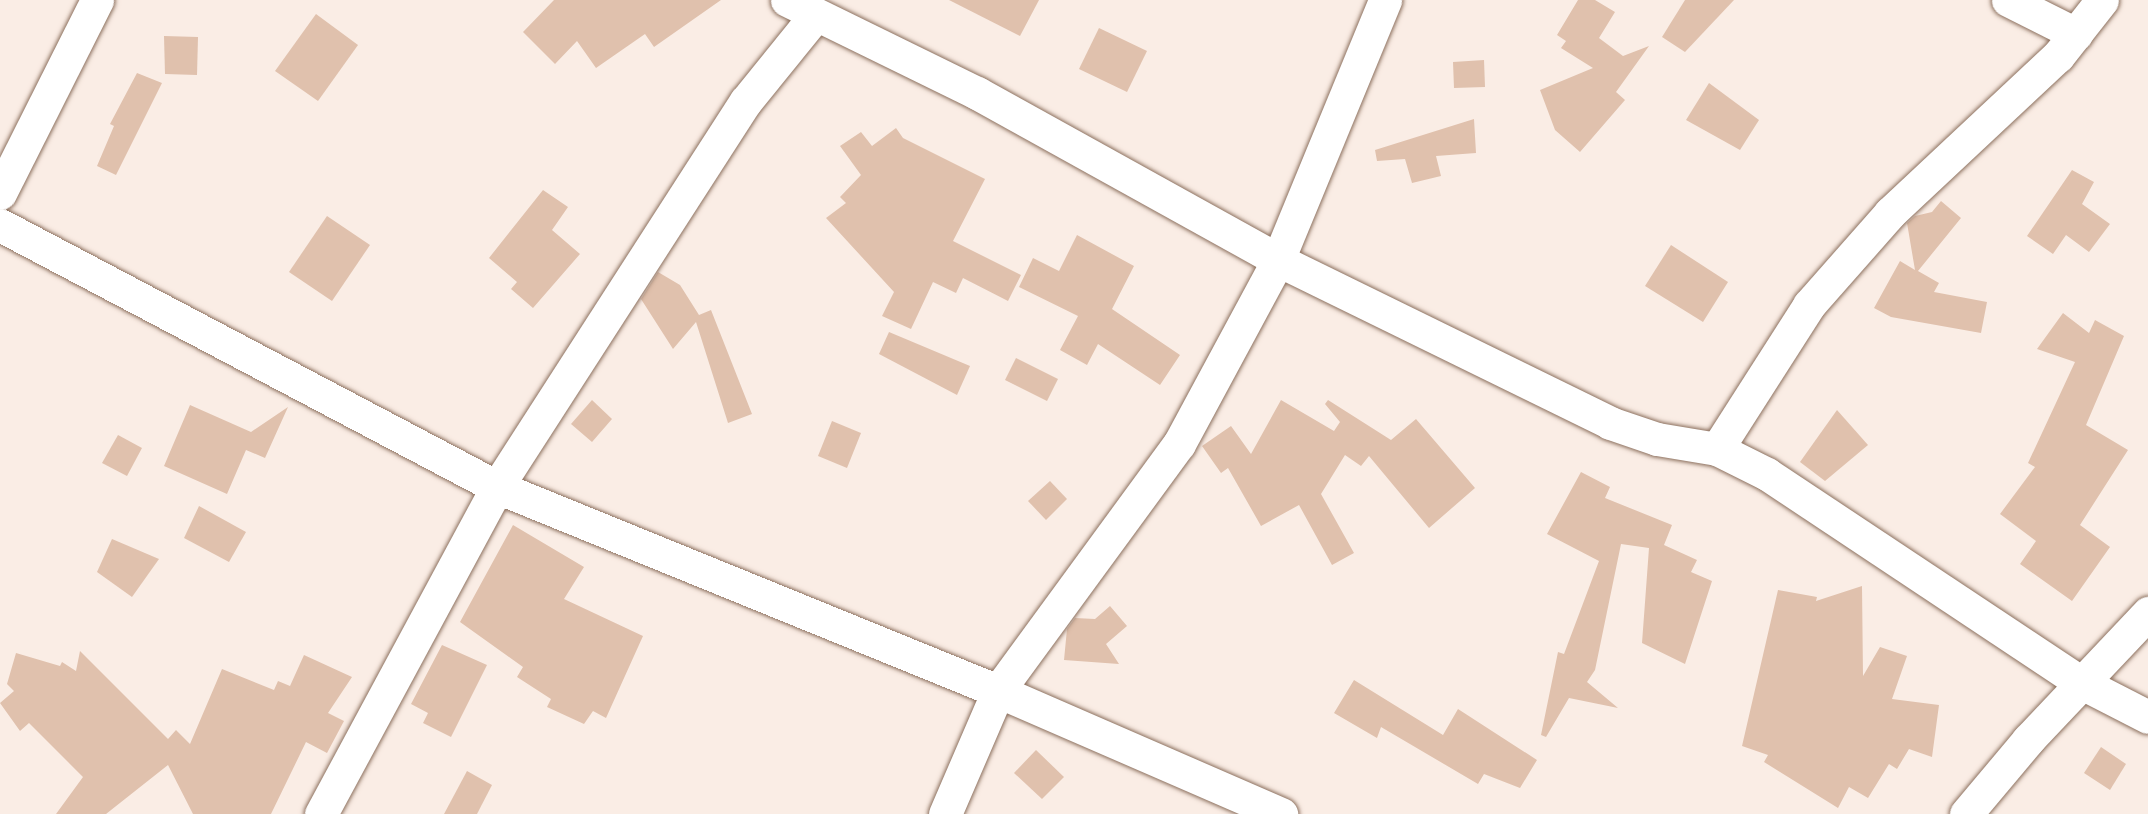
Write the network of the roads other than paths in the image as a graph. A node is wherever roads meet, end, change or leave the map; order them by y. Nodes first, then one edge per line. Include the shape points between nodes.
1 (97, 0) edge
2 (787, 0) edge
3 (1385, 0) edge
4 (2008, 0) edge
5 (2102, 0) edge
6 (814, 17) junction
7 (2076, 34) junction
8 (0, 193) edge
9 (0, 225) edge
10 (1278, 260) junction
11 (1717, 449) junction
12 (497, 487) junction
13 (2148, 613) edge
14 (2080, 682) junction
15 (998, 691) junction
16 (2148, 717) edge
17 (321, 814) edge
18 (945, 814) edge
19 (1281, 814) edge
20 (1966, 814) edge

1 - 8 street
2 - 6 street
3 - 10 street
4 - 7 street
5 - 7 street
6 - 10 street via 977,93
6 - 12 street via 746,100
7 - 11 street via 2058,56 1890,213 1817,296
9 - 12 street
10 - 11 street via 1610,423 1657,439
10 - 15 street via 1179,444
11 - 14 street via 1777,481
12 - 15 street
12 - 17 street
13 - 14 street
14 - 16 street
14 - 20 street
15 - 18 street
15 - 19 street

